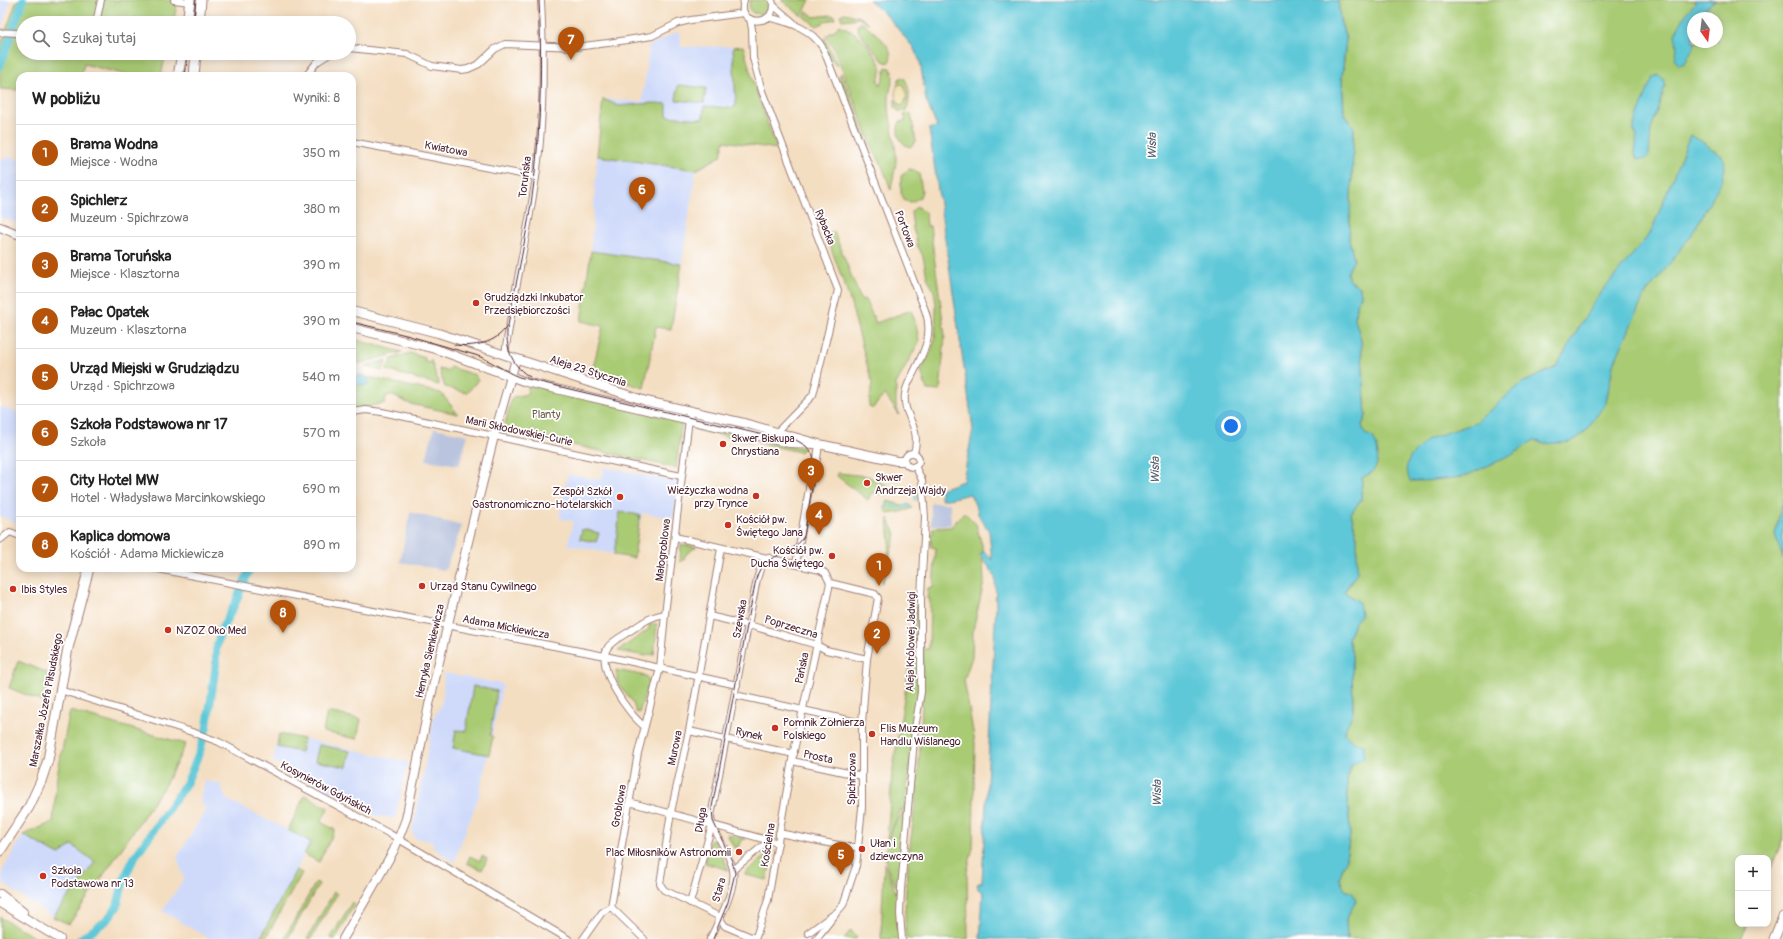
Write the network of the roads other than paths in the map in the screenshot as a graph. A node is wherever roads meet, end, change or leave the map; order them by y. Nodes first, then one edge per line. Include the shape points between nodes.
1 (101, 0) edge
2 (174, 0) edge
3 (202, 0) edge
4 (541, 0) edge
5 (744, 0) edge
6 (190, 1) edge
7 (772, 3) edge
8 (744, 13) junction
9 (98, 16) edge
10 (188, 16) edge
11 (200, 16) edge
12 (767, 18) junction
13 (750, 19) junction
14 (797, 25) junction
15 (3, 32) edge
16 (16, 34) edge
17 (544, 44) junction
18 (356, 49) edge
19 (181, 60) edge
20 (195, 60) edge
21 (320, 60) edge
22 (179, 72) edge
23 (194, 72) edge
24 (309, 72) edge
25 (356, 143) edge
26 (536, 177) junction
27 (0, 227) edge
28 (16, 233) edge
29 (356, 312) edge
30 (356, 329) edge
31 (505, 354) junction
32 (516, 359) junction
33 (510, 377) junction
34 (356, 411) edge
35 (690, 411) junction
36 (688, 420) junction
37 (778, 431) junction
38 (494, 436) junction
39 (820, 444) junction
40 (914, 453) junction
41 (904, 461) junction
42 (915, 466) junction
43 (681, 476) junction
44 (16, 534) edge
45 (676, 537) junction
46 (0, 540) edge
47 (721, 548) junction
48 (769, 558) junction
49 (796, 564) junction
50 (88, 572) edge
51 (178, 572) edge
52 (830, 582) junction
53 (665, 614) junction
54 (709, 616) junction
55 (749, 625) junction
56 (447, 626) junction
57 (817, 645) junction
58 (605, 656) junction
59 (867, 659) junction
60 (660, 668) junction
61 (698, 676) junction
62 (60, 690) junction
63 (736, 690) junction
64 (802, 711) junction
65 (862, 723) junction
66 (644, 726) junction
67 (688, 731) junction
68 (727, 739) junction
69 (794, 754) junction
70 (792, 762) junction
71 (862, 776) junction
72 (629, 802) junction
73 (671, 812) junction
74 (712, 825) junction
75 (780, 833) junction
76 (399, 839) junction
77 (766, 840) junction
78 (778, 843) junction
79 (858, 847) junction
80 (0, 851) edge
81 (733, 870) junction
82 (0, 894) edge
83 (0, 903) edge
84 (690, 903) junction
85 (611, 907) junction
86 (837, 912) junction
87 (1783, 917) edge
88 (720, 918) junction
89 (32, 921) junction
90 (808, 933) dead end
91 (756, 937) joint
92 (60, 939) edge
93 (343, 939) edge
94 (568, 939) edge
95 (583, 939) edge
96 (644, 939) edge
97 (710, 939) edge
98 (816, 939) edge
99 (902, 939) edge
100 (1774, 939) edge

1 - 9 street
2 - 6 street
3 - 11 main road
4 - 17 street, Toruńska
5 - 8 street
6 - 10 main road
7 - 12 street via 771,14
7 - 14 street, Portowa
8 - 13 street
8 - 17 street via 678,23 642,39 575,47
12 - 13 street, Portowa via 760,21
12 - 14 street, Portowa
13 - 37 street, Rybacka via 753,58 762,91 838,290 813,395
14 - 40 street, Portowa via 813,36 823,48 928,316 926,348 905,395 905,403 915,429
15 - 16 street
17 - 18 street via 505,44 495,49 479,64 462,70 432,66 412,56
17 - 26 street, Toruńska
19 - 22 main road
20 - 23 main road
21 - 24 street
25 - 26 street, Kwiatowa
26 - 31 street, Toruńska
27 - 28 street
29 - 31 street, Aleja 23 Stycznia via 438,333
30 - 33 street, Aleja 23 Stycznia via 436,350
31 - 32 street, Aleja 23 Stycznia
32 - 33 street, Henryka Sienkiewicza
32 - 35 street, Aleja 23 Stycznia via 614,392
33 - 36 street, Aleja 23 Stycznia
33 - 38 street, Henryka Sienkiewicza
34 - 38 street, Marii Skłodowskiej-Curie via 382,412
35 - 36 street, Małogroblowa
35 - 37 street, Aleja 23 Stycznia
36 - 39 street, Aleja 23 Stycznia via 789,443
36 - 43 street, Małogroblowa
37 - 39 street, Aleja 23 Stycznia
38 - 43 street, Marii Skłodowskiej-Curie
38 - 56 street, Henryka Sienkiewicza
39 - 41 street, Aleja 23 Stycznia
39 - 49 street via 810,480
40 - 41 street via 906,455
40 - 42 street via 919,458
41 - 42 street via 908,467
42 - 99 street, Aleja Królowej Jadwigi via 922,480 925,534 921,597 921,692 915,728 901,889
43 - 45 street, Małogroblowa
44 - 46 street via 10,532
45 - 47 street
45 - 53 street, Małogroblowa
47 - 48 street
47 - 54 street, Murowa
48 - 49 street
48 - 55 street, Szewska via 760,568
49 - 52 street via 820,570
50 - 62 main road, Marszałka Józefa Piłsudskiego
51 - 56 street, Adama Mickiewicza via 235,581 248,586
52 - 57 street, Pańska
52 - 59 street, Spichrzowa via 876,596
53 - 58 street via 650,617 608,647
53 - 60 street, Małogroblowa
54 - 55 street, Poprzeczna
54 - 61 street, Murowa
55 - 57 street, Poprzeczna
55 - 63 street, Szewska
56 - 58 street, Adama Mickiewicza
56 - 76 street, Henryka Sienkiewicza via 406,819
57 - 59 street, Poprzeczna via 826,650
57 - 64 street, Pańska
58 - 60 street, Adama Mickiewicza
58 - 66 street via 605,664 614,689 636,720
59 - 65 street, Spichrzowa
60 - 61 street, Adama Mickiewicza
60 - 66 street, Groblowa
61 - 63 street, Adama Mickiewicza
61 - 67 street, Murowa
62 - 76 street, Kosynierów Gdyńskich via 209,738
62 - 80 main road, Marszałka Józefa Piłsudskiego via 53,736 41,781
63 - 64 street
63 - 68 street, Rynek
64 - 65 street
64 - 69 street
65 - 71 street, Spichrzowa
66 - 72 street, Groblowa
67 - 68 street
67 - 73 street, Murowa
68 - 69 street, Rynek
68 - 74 street, Długa via 711,816
69 - 70 street, Kościelna
70 - 71 street, Prosta
70 - 75 street, Kościelna
71 - 79 street, Spichrzowa
72 - 73 street
72 - 85 street, Groblowa
73 - 74 street
73 - 84 street, Murowa via 660,884 664,890
74 - 77 street
74 - 81 street, Stara
74 - 84 street, Długa
75 - 78 street, Kościelna
75 - 79 street
76 - 93 street, Henryka Sienkiewicza
76 - 94 street, Kosynierów Gdyńskich
77 - 78 street
77 - 81 street via 765,844
78 - 91 street, Kościelna via 768,900
79 - 86 street, Spichrzowa via 847,896
81 - 88 street, Stara via 732,885
82 - 89 street
83 - 89 street
84 - 88 street, Murowa
85 - 95 street via 603,911
85 - 96 street
86 - 90 street, Spichrzowa
86 - 98 street
87 - 100 main road
88 - 91 street, Murowa via 725,926
88 - 97 street, Stara
89 - 92 street

